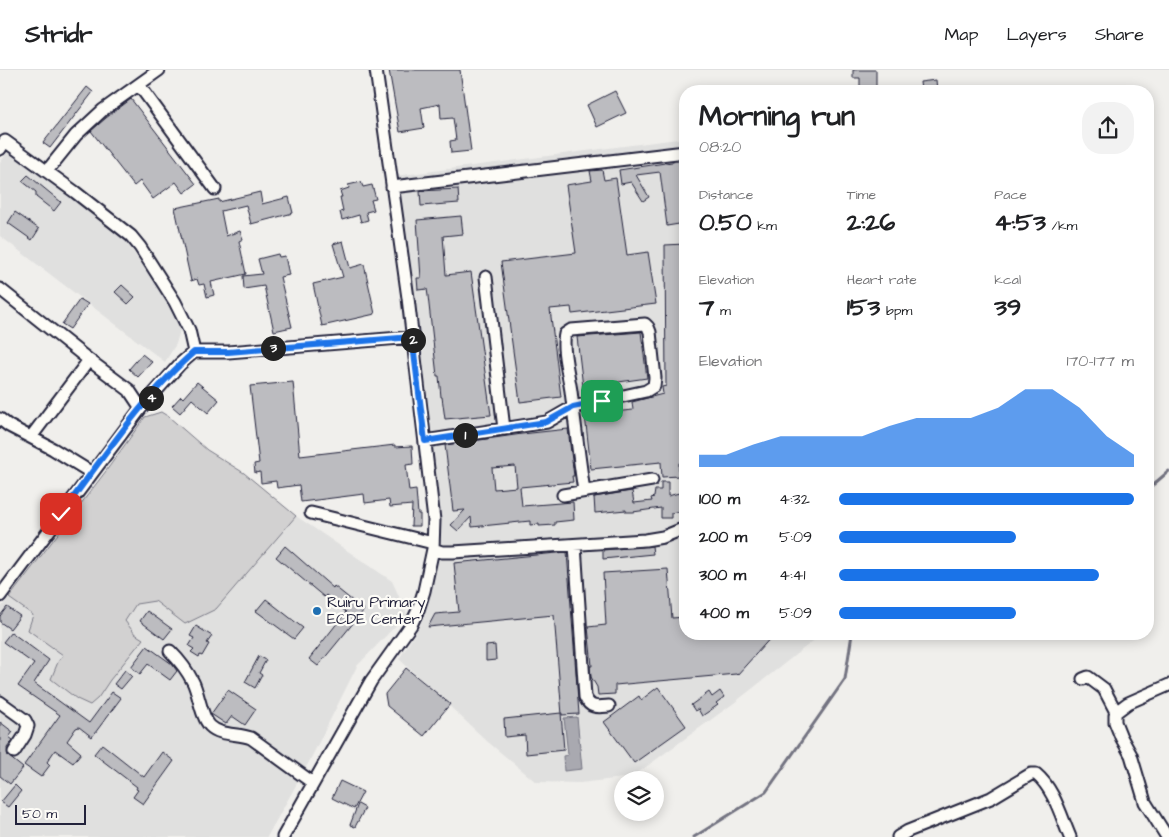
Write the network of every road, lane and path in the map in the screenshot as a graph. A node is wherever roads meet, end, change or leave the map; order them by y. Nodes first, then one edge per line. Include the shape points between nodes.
1 (159, 70) edge
2 (376, 70) edge
3 (139, 85) junction
4 (2, 141) edge
5 (679, 153) edge
6 (47, 171) junction
7 (392, 187) junction
8 (215, 189) dead end
9 (486, 277) dead end
10 (0, 289) edge
11 (412, 337) junction
12 (194, 352) junction
13 (89, 360) junction
14 (573, 407) junction
15 (141, 408) junction
16 (0, 418) edge
17 (504, 429) junction
18 (31, 437) junction
19 (425, 441) junction
20 (92, 473) junction
21 (652, 480) dead end
22 (584, 491) junction
23 (563, 495) dead end
24 (311, 513) dead end
25 (679, 530) edge
26 (575, 545) junction
27 (433, 546) junction
28 (0, 596) edge
29 (170, 651) dead end
30 (1083, 680) dead end
31 (1169, 685) edge
32 (0, 702) edge
33 (609, 706) dead end
34 (1116, 712) junction
35 (14, 752) dead end
36 (313, 784) junction
37 (283, 837) edge
38 (898, 837) edge
39 (1070, 837) edge
40 (1168, 837) edge

1 - 3 street
2 - 7 street
3 - 6 street via 103,110 76,135
3 - 8 street
4 - 6 street
5 - 7 street
6 - 12 street via 132,236 175,302 189,330
7 - 11 street
9 - 17 street
10 - 13 street
11 - 12 street
11 - 19 street
12 - 15 street
13 - 15 street via 129,390
13 - 18 street
14 - 14 street via 565,334 571,330 646,324 650,332 654,386 646,391
14 - 17 street via 546,422
14 - 22 street
15 - 20 street
16 - 18 street
17 - 19 street
18 - 20 street
19 - 27 street via 434,520
20 - 28 street
21 - 22 street
22 - 23 street
24 - 27 street
25 - 26 street via 645,540
26 - 27 street via 453,552 442,552
26 - 33 street via 585,697 594,707
27 - 36 street via 424,590 411,625 371,682
29 - 36 street via 184,665 194,683 209,726 251,738
30 - 34 street via 1088,678 1104,689
31 - 34 street via 1128,703
32 - 35 street via 25,720 28,726
34 - 40 street via 1115,722 1131,755 1145,802
36 - 37 street
38 - 39 street via 991,798 1030,774 1036,774 1049,790

